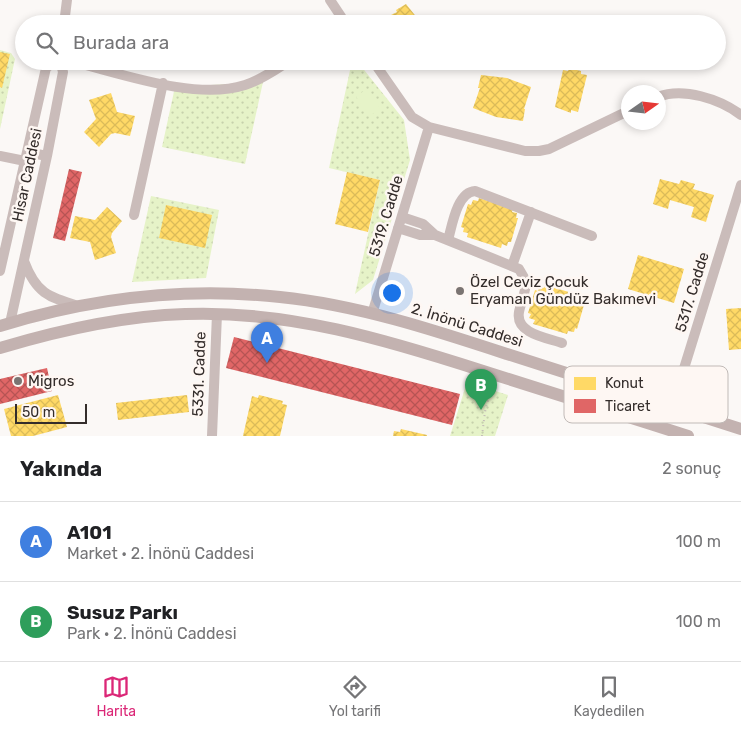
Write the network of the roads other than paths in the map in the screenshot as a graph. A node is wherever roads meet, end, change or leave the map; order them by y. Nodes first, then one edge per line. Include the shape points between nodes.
1 (67, 0) edge
2 (330, 0) edge
3 (65, 15) edge
4 (339, 15) edge
5 (46, 70) edge
6 (62, 70) edge
7 (108, 70) edge
8 (274, 70) edge
9 (379, 70) edge
10 (163, 83) junction
11 (666, 95) edge
12 (621, 113) edge
13 (741, 114) edge
14 (430, 127) junction
15 (0, 156) edge
16 (47, 156) junction
17 (26, 157) junction
18 (741, 185) edge
19 (531, 212) junction
20 (134, 215) dead end
21 (400, 222) junction
22 (592, 236) dead end
23 (448, 240) junction
24 (24, 260) junction
25 (512, 266) junction
26 (0, 272) edge
27 (217, 293) junction
28 (79, 307) junction
29 (216, 314) junction
30 (372, 314) junction
31 (5, 325) edge
32 (562, 343) dead end
33 (15, 344) junction
34 (0, 348) edge
35 (685, 366) edge
36 (564, 372) edge
37 (564, 397) edge
38 (647, 423) edge
39 (722, 423) edge
40 (741, 429) edge
41 (212, 436) edge
42 (688, 436) edge

1 - 3 street
2 - 4 street
5 - 17 street, Hisar Caddesi
6 - 16 street, Hisar Caddesi
7 - 10 street
8 - 10 street via 256,81 231,88 199,90
9 - 14 street via 412,117
10 - 20 street
11 - 13 street via 688,94 723,104
12 - 14 street via 539,151 526,151
14 - 21 street, 5319. Cadde
15 - 17 street
16 - 17 street
16 - 24 street, Hisar Caddesi
17 - 26 street, Hisar Caddesi
18 - 35 street, 5317. Cadde
19 - 22 street
19 - 23 street via 470,191 462,199
19 - 25 street
21 - 23 street via 423,224 436,236
21 - 30 street, 5319. Cadde
23 - 25 street
24 - 28 street via 30,278 42,292
24 - 31 street, Hisar Caddesi
25 - 32 street via 524,273 526,281 519,313 522,326 529,332
27 - 28 main road, 2. İnönü Caddesi via 154,295
27 - 29 main road
27 - 30 main road, 2. İnönü Caddesi via 301,299
28 - 31 main road, 2. İnönü Caddesi
29 - 33 main road via 122,320
29 - 37 main road via 306,322 402,346
29 - 41 street, 5331. Cadde
30 - 36 main road, 2. İnönü Caddesi
31 - 33 main road
33 - 34 main road
38 - 42 main road
39 - 40 main road, 2. İnönü Caddesi

